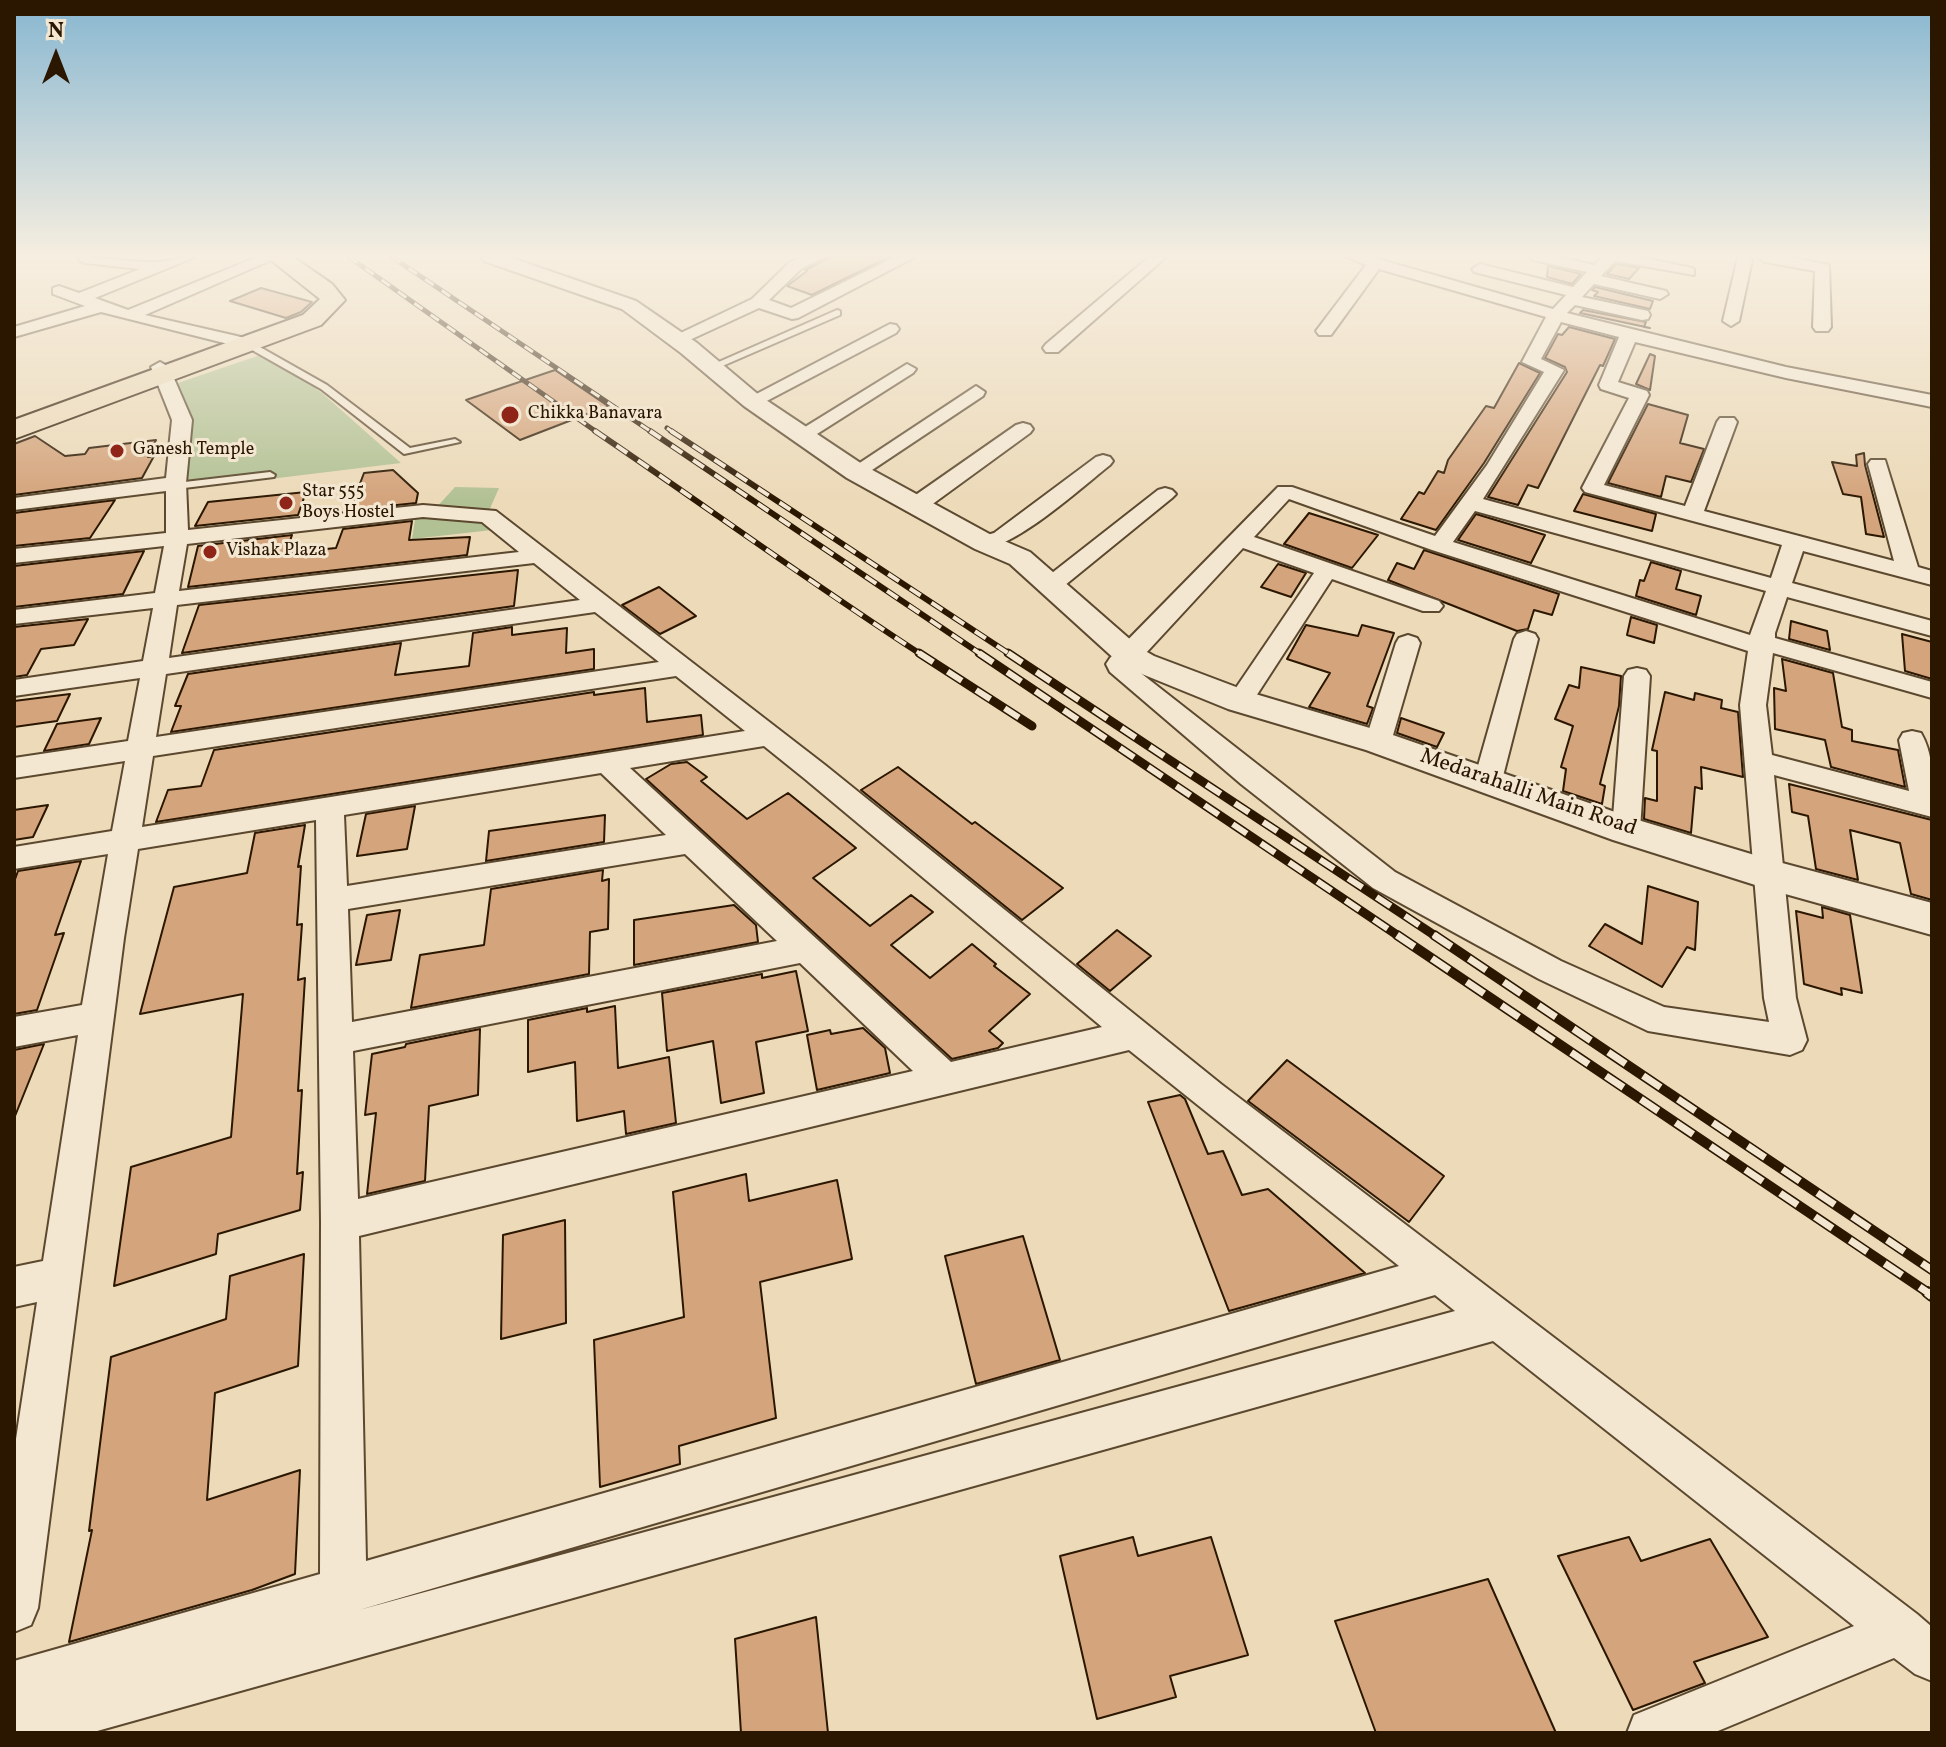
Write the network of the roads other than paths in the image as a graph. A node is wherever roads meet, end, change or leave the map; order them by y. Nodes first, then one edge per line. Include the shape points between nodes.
1 (225, 339) edge
2 (251, 339) edge
3 (677, 339) edge
4 (691, 339) edge
5 (695, 339) edge
6 (778, 339) edge
7 (872, 339) edge
8 (1063, 339) edge
9 (1543, 339) edge
10 (1628, 339) edge
11 (1644, 339) edge
12 (240, 342) junction
13 (683, 343) junction
14 (1052, 348) dead end
15 (710, 368) junction
16 (907, 369) dead end
17 (162, 371) junction
18 (976, 392) dead end
19 (752, 401) junction
20 (1932, 401) edge
21 (14, 419) edge
22 (1727, 422) dead end
23 (1023, 429) dead end
24 (14, 430) edge
25 (802, 435) junction
26 (455, 442) dead end
27 (1103, 461) dead end
28 (1878, 464) dead end
29 (856, 472) junction
30 (270, 475) dead end
31 (176, 485) junction
32 (1165, 494) dead end
33 (1468, 502) junction
34 (14, 504) edge
35 (915, 506) junction
36 (1692, 515) junction
37 (177, 536) junction
38 (1239, 539) junction
39 (1794, 541) junction
40 (985, 543) junction
41 (1440, 545) junction
42 (14, 556) edge
43 (540, 556) junction
44 (1327, 570) junction
45 (1908, 571) junction
46 (1932, 578) edge
47 (1051, 585) junction
48 (1778, 587) junction
49 (167, 599) junction
50 (601, 604) junction
51 (1431, 606) dead end
52 (14, 617) edge
53 (1932, 629) edge
54 (1526, 639) dead end
55 (1408, 643) dead end
56 (1762, 645) junction
57 (1129, 655) junction
58 (682, 667) junction
59 (156, 668) junction
60 (1637, 676) dead end
61 (14, 688) edge
62 (1932, 690) edge
63 (1240, 701) junction
64 (769, 736) junction
65 (1912, 740) dead end
66 (1378, 742) junction
67 (141, 750) junction
68 (1758, 761) junction
69 (607, 763) junction
70 (14, 768) edge
71 (1488, 780) junction
72 (1929, 806) edge
73 (330, 809) junction
74 (1626, 830) junction
75 (123, 841) junction
76 (691, 842) junction
77 (14, 858) edge
78 (1771, 875) junction
79 (332, 900) junction
80 (1932, 919) edge
81 (805, 949) junction
82 (96, 1017) junction
83 (14, 1032) edge
84 (1135, 1034) junction
85 (336, 1040) junction
86 (945, 1079) junction
87 (340, 1222) junction
88 (1440, 1274) junction
89 (61, 1277) junction
90 (14, 1287) edge
91 (1499, 1319) junction
92 (343, 1591) junction
93 (14, 1608) edge
94 (1916, 1644) edge
95 (14, 1686) edge
96 (14, 1729) edge
97 (1652, 1733) edge

1 - 12 street
2 - 12 main road
3 - 13 street, Medarahalli Main Road
4 - 13 street
5 - 13 street
6 - 15 lane
7 - 19 street
8 - 14 street
9 - 33 street via 1531,362 1555,370
10 - 36 street via 1608,385 1640,395 1592,488
11 - 20 street
12 - 17 main road
12 - 26 lane via 324,387 408,452
13 - 15 street, Medarahalli Main Road
15 - 19 street, Medarahalli Main Road
16 - 25 street
17 - 21 main road
17 - 24 main road
17 - 31 street via 182,420
18 - 29 street
19 - 25 street, Medarahalli Main Road
22 - 36 street
23 - 35 street
25 - 29 street, Medarahalli Main Road
27 - 40 street via 1002,538
28 - 45 street
29 - 35 street, Medarahalli Main Road
30 - 31 lane
31 - 34 street
31 - 37 street
32 - 47 street
33 - 41 street
33 - 48 street
35 - 40 street, Medarahalli Main Road
36 - 39 street
37 - 42 street
37 - 43 street via 423,511 488,516
37 - 49 street
38 - 41 street via 1285,491
38 - 44 street
38 - 57 street
39 - 45 street
39 - 48 street
40 - 47 street, Medarahalli Main Road via 1020,558
41 - 56 street
43 - 49 street
43 - 50 street
44 - 51 street
44 - 63 street
45 - 46 street
47 - 57 street, Medarahalli Main Road
48 - 53 street
48 - 56 street
49 - 52 street
49 - 59 street
50 - 58 street
50 - 59 street
54 - 71 street
55 - 66 street
56 - 62 street
56 - 68 street via 1753,705
57 - 63 street, Medarahalli Main Road
57 - 78 street via 1119,664 1123,672 1384,880 1550,970 1660,1021 1790,1040 1780,998
58 - 64 street
58 - 67 street
59 - 61 street
59 - 67 street
60 - 74 street
63 - 66 street, Medarahalli Main Road
64 - 69 street
64 - 84 street
65 - 72 street
66 - 71 street, Medarahalli Main Road
67 - 70 street
67 - 75 street
68 - 72 street
68 - 78 street
69 - 73 street
69 - 76 street
71 - 74 street, Medarahalli Main Road
73 - 75 street
73 - 79 street
74 - 78 street, Medarahalli Main Road
75 - 77 street
75 - 82 street
76 - 79 street
76 - 81 street
78 - 80 street, Medarahalli Main Road
79 - 85 street
81 - 85 street
81 - 86 street
82 - 83 street
82 - 89 street
84 - 86 street
84 - 88 street
85 - 87 street
86 - 87 street
87 - 92 street
88 - 91 street
88 - 92 street
89 - 90 street
89 - 93 street
91 - 94 street
91 - 96 street
92 - 95 street
94 - 97 street

